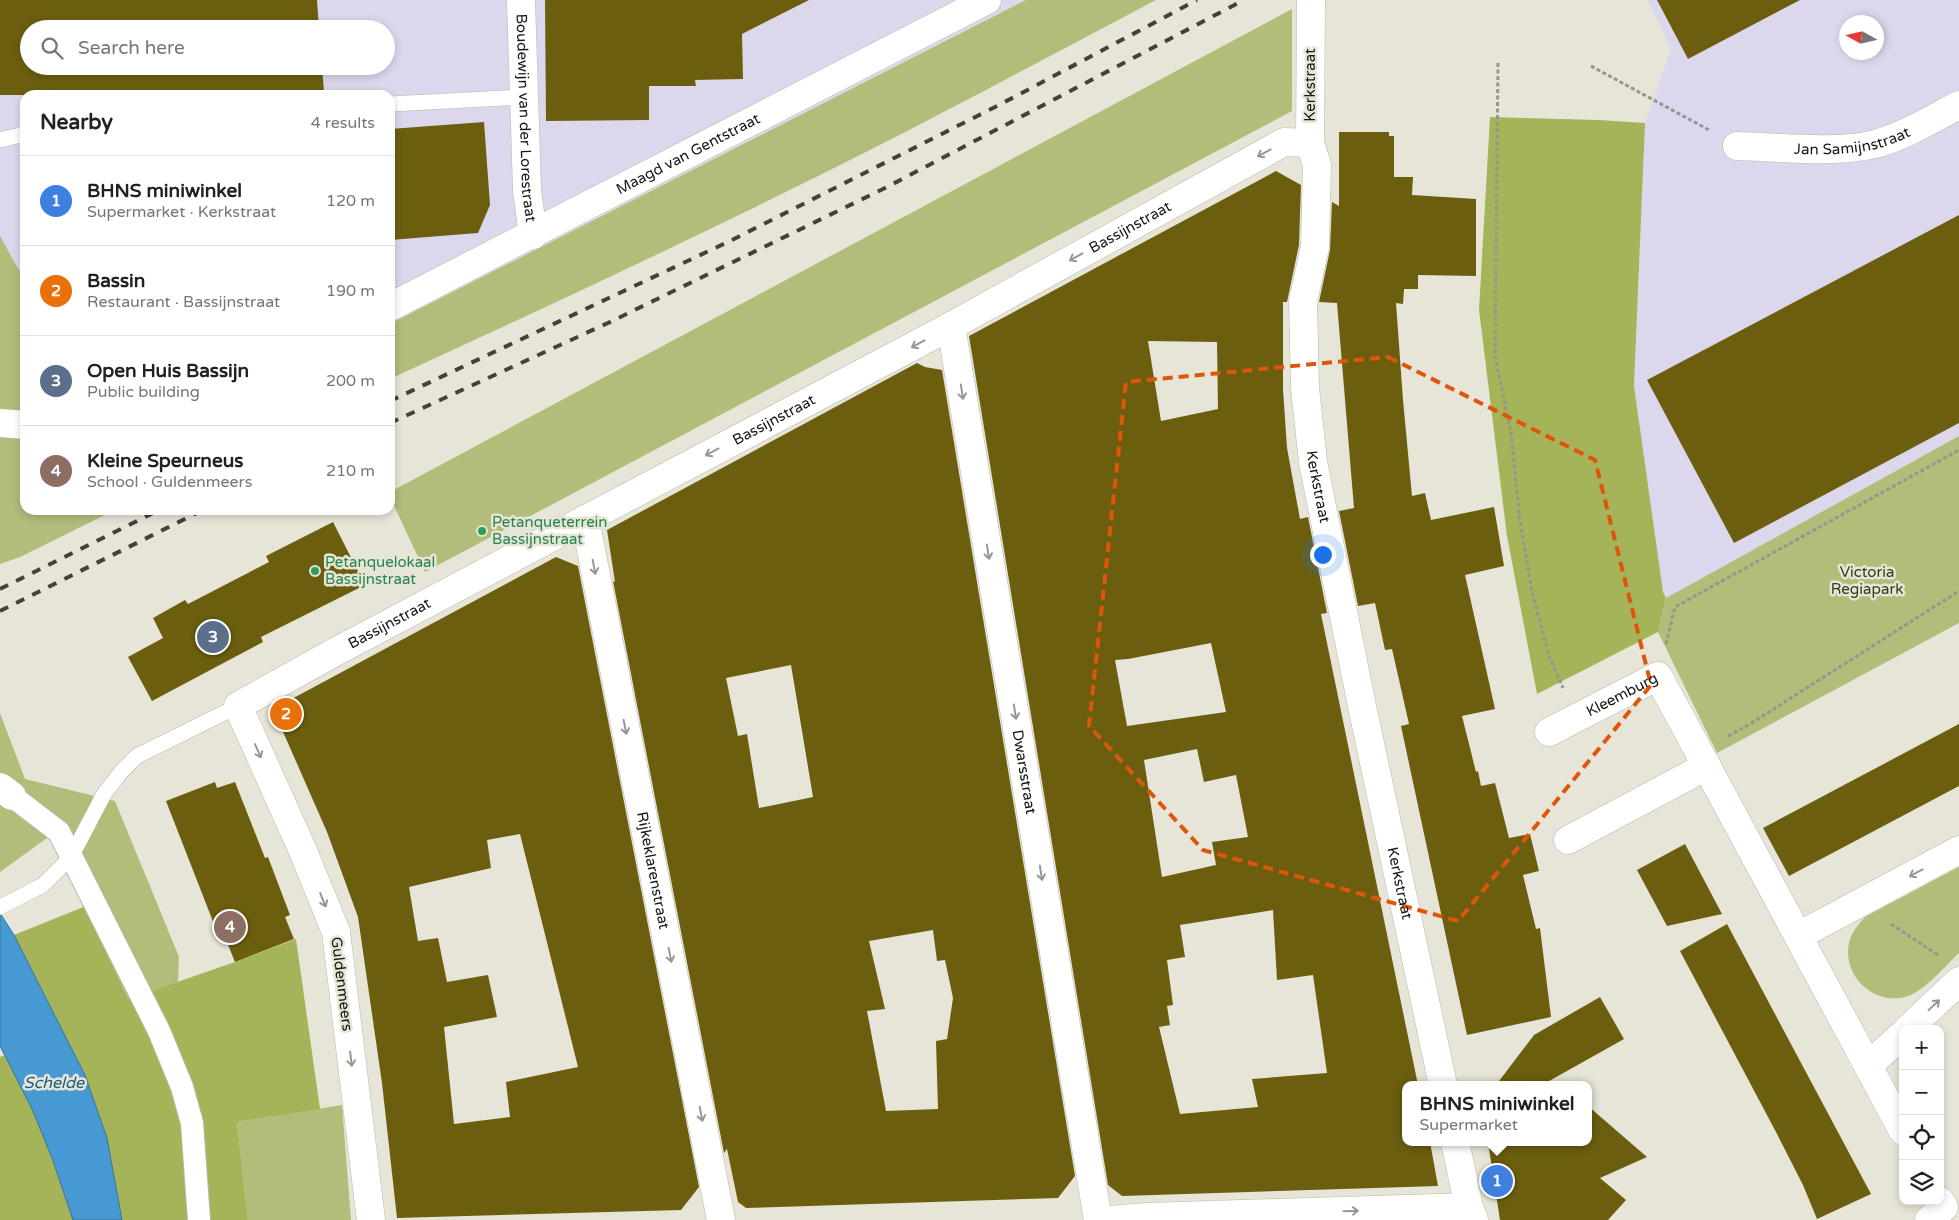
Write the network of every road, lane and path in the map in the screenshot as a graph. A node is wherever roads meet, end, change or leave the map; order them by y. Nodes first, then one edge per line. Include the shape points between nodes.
1 (521, 0) edge
2 (987, 0) edge
3 (1311, 0) edge
4 (1498, 63) dead end
5 (1591, 66) dead end
6 (524, 97) junction
7 (395, 104) edge
8 (1959, 105) edge
9 (20, 135) edge
10 (0, 140) edge
11 (1310, 143) junction
12 (1737, 146) joint
13 (532, 235) junction
14 (395, 304) edge
15 (951, 326) junction
16 (0, 423) edge
17 (20, 425) edge
18 (1959, 450) edge
19 (585, 519) junction
20 (1959, 591) edge
21 (1658, 676) junction
22 (238, 706) junction
23 (1577, 718) junction
24 (1549, 732) dead end
25 (1703, 759) junction
26 (6, 792) edge
27 (1568, 840) dead end
28 (1959, 850) edge
29 (71, 857) junction
30 (1860, 903) junction
31 (4, 905) edge
32 (1798, 936) junction
33 (1942, 958) dead end
34 (1959, 980) edge
35 (1912, 1025) edge
36 (1899, 1038) edge
37 (1868, 1066) junction
38 (1442, 1081) edge
39 (1899, 1123) edge
40 (1456, 1146) edge
41 (1943, 1205) edge
42 (1471, 1213) edge
43 (199, 1220) edge
44 (372, 1220) edge
45 (721, 1220) edge
46 (1098, 1220) edge
47 (1110, 1220) edge
48 (1929, 1220) edge

1 - 6 street, Boudewijn van der Lorestraat
2 - 13 street, Maagd van Gentstraat
3 - 11 street, Kerkstraat
4 - 23 path via 1495,356 1511,433 1520,521 1532,592 1549,656
5 - 12 path
6 - 7 lane
6 - 13 street, Boudewijn van der Lorestraat
8 - 12 street, Jan Samijnstraat via 1875,144 1839,149
9 - 10 lane
11 -> 15 street, Bassijnstraat via 1284,142
11 - 38 street, Kerkstraat via 1317,165 1315,247 1303,301 1305,388 1314,462
13 - 14 street, Maagd van Gentstraat
15 -> 19 street, Bassijnstraat
15 -> 46 street, Dwarsstraat
16 - 17 street
18 - 21 path via 1675,607
19 - 22 street, Bassijnstraat
19 -> 45 street, Rijkeklarenstraat
20 - 25 path via 1750,724
21 - 23 street, Kleemburg
21 - 25 street, Kleemburg
22 - 29 lane via 137,756 104,794
22 -> 44 street, Guldenmeers via 336,932
23 - 24 street, Kleemburg
25 - 27 street
25 - 32 street, Kleemburg
26 - 29 street via 60,832
28 -> 30 street
29 - 31 lane via 43,885
29 - 43 street via 159,1031 182,1087 192,1123
30 - 32 street
30 - 33 path
32 - 37 street, Kleemburg
35 -> 34 street
36 - 37 street
37 - 39 street, Kleemburg
40 - 42 street
41 - 48 street
47 -> 42 street via 1156,1216

